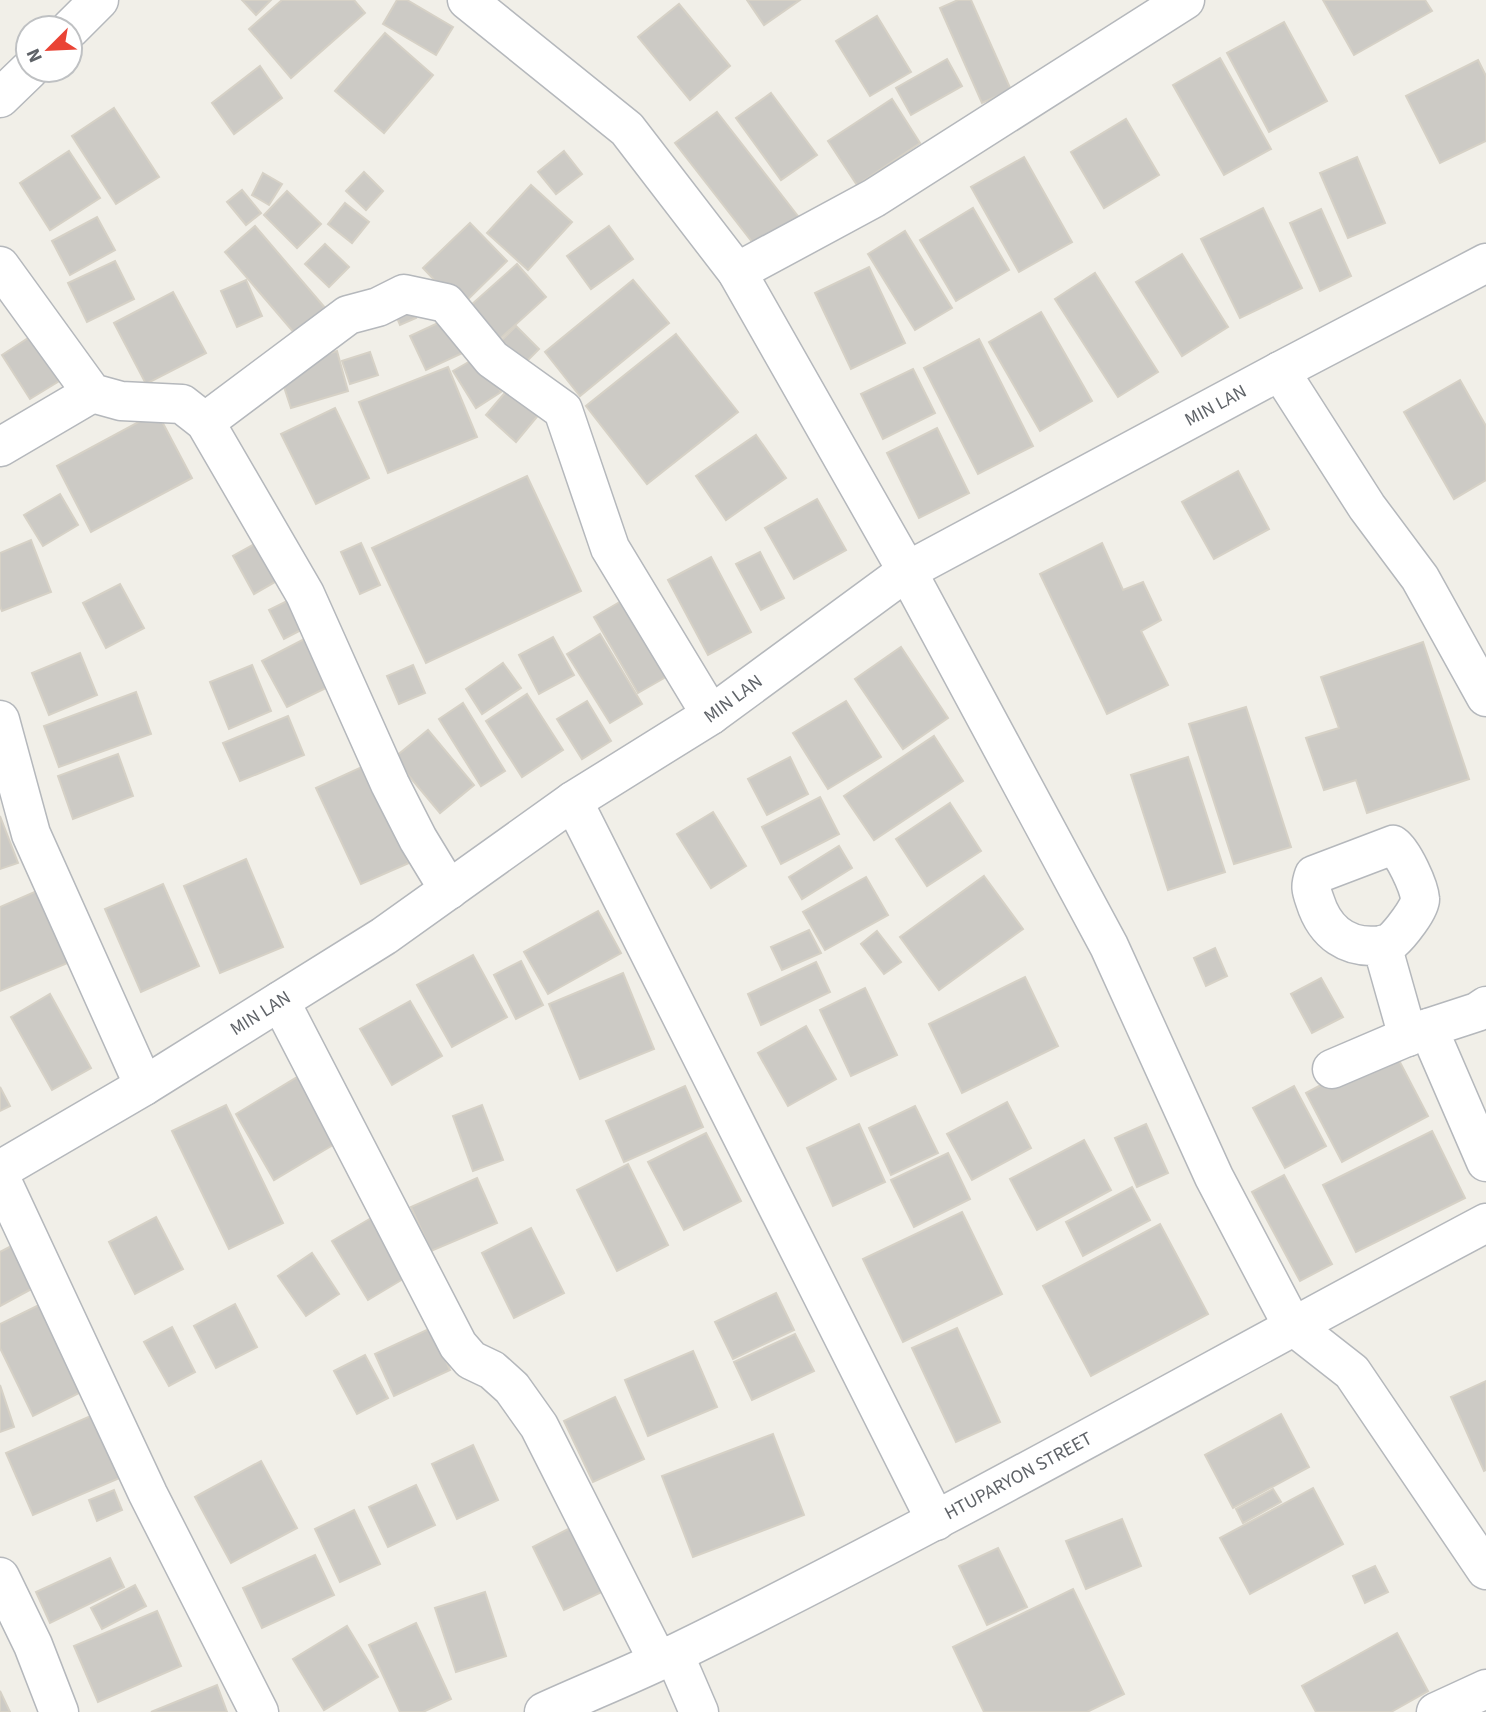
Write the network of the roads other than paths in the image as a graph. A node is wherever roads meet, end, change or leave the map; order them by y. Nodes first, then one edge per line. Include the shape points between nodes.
1 (99, 0) edge
2 (467, 0) edge
3 (1185, 0) edge
4 (84, 15) edge
5 (14, 84) edge
6 (0, 98) edge
7 (1486, 263) edge
8 (0, 266) edge
9 (737, 272) junction
10 (1280, 371) junction
11 (92, 393) junction
12 (205, 422) junction
13 (0, 447) edge
14 (907, 571) junction
15 (1486, 697) edge
16 (711, 715) junction
17 (0, 720) edge
18 (573, 801) junction
19 (449, 890) junction
20 (1382, 945) dead end
21 (280, 1001) junction
22 (1486, 1006) edge
23 (1418, 1033) junction
24 (1332, 1069) dead end
25 (144, 1086) junction
26 (1486, 1162) edge
27 (0, 1170) edge
28 (0, 1177) edge
29 (1486, 1223) edge
30 (1292, 1325) junction
31 (936, 1521) junction
32 (1486, 1570) edge
33 (0, 1577) edge
34 (666, 1657) junction
35 (1486, 1689) edge
36 (59, 1712) edge
37 (259, 1712) edge
38 (544, 1712) edge
39 (699, 1712) edge
40 (1436, 1712) edge

1 - 4 street
2 - 9 street via 627,129
3 - 9 street via 874,198
5 - 6 street
7 - 10 street, MIN LAN
8 - 11 street
9 - 14 street
10 - 14 street, MIN LAN
10 - 15 street via 1367,507 1420,578
11 - 12 street via 121,401 182,404
11 - 13 street
12 - 16 street via 348,315 404,294 446,303 492,359 562,410 610,548
12 - 19 street via 305,594 390,784
14 - 16 street, MIN LAN
14 - 30 street via 1109,946 1214,1177
16 - 18 street, MIN LAN
17 - 25 street via 31,834
18 - 19 street, MIN LAN
18 - 31 street
19 - 21 street, MIN LAN
20 - 23 street
21 - 25 street, MIN LAN
21 - 34 street via 458,1346 512,1388 539,1426
22 - 23 street
23 - 24 street
23 - 26 street
25 - 27 street, MIN LAN
28 - 37 street via 148,1494
29 - 30 street, HTUPARYON STREET
30 - 31 street, HTUPARYON STREET
30 - 32 street via 1352,1372
31 - 34 street, HTUPARYON STREET
33 - 36 street
34 - 38 street, HTUPARYON STREET
34 - 39 street
35 - 40 street

